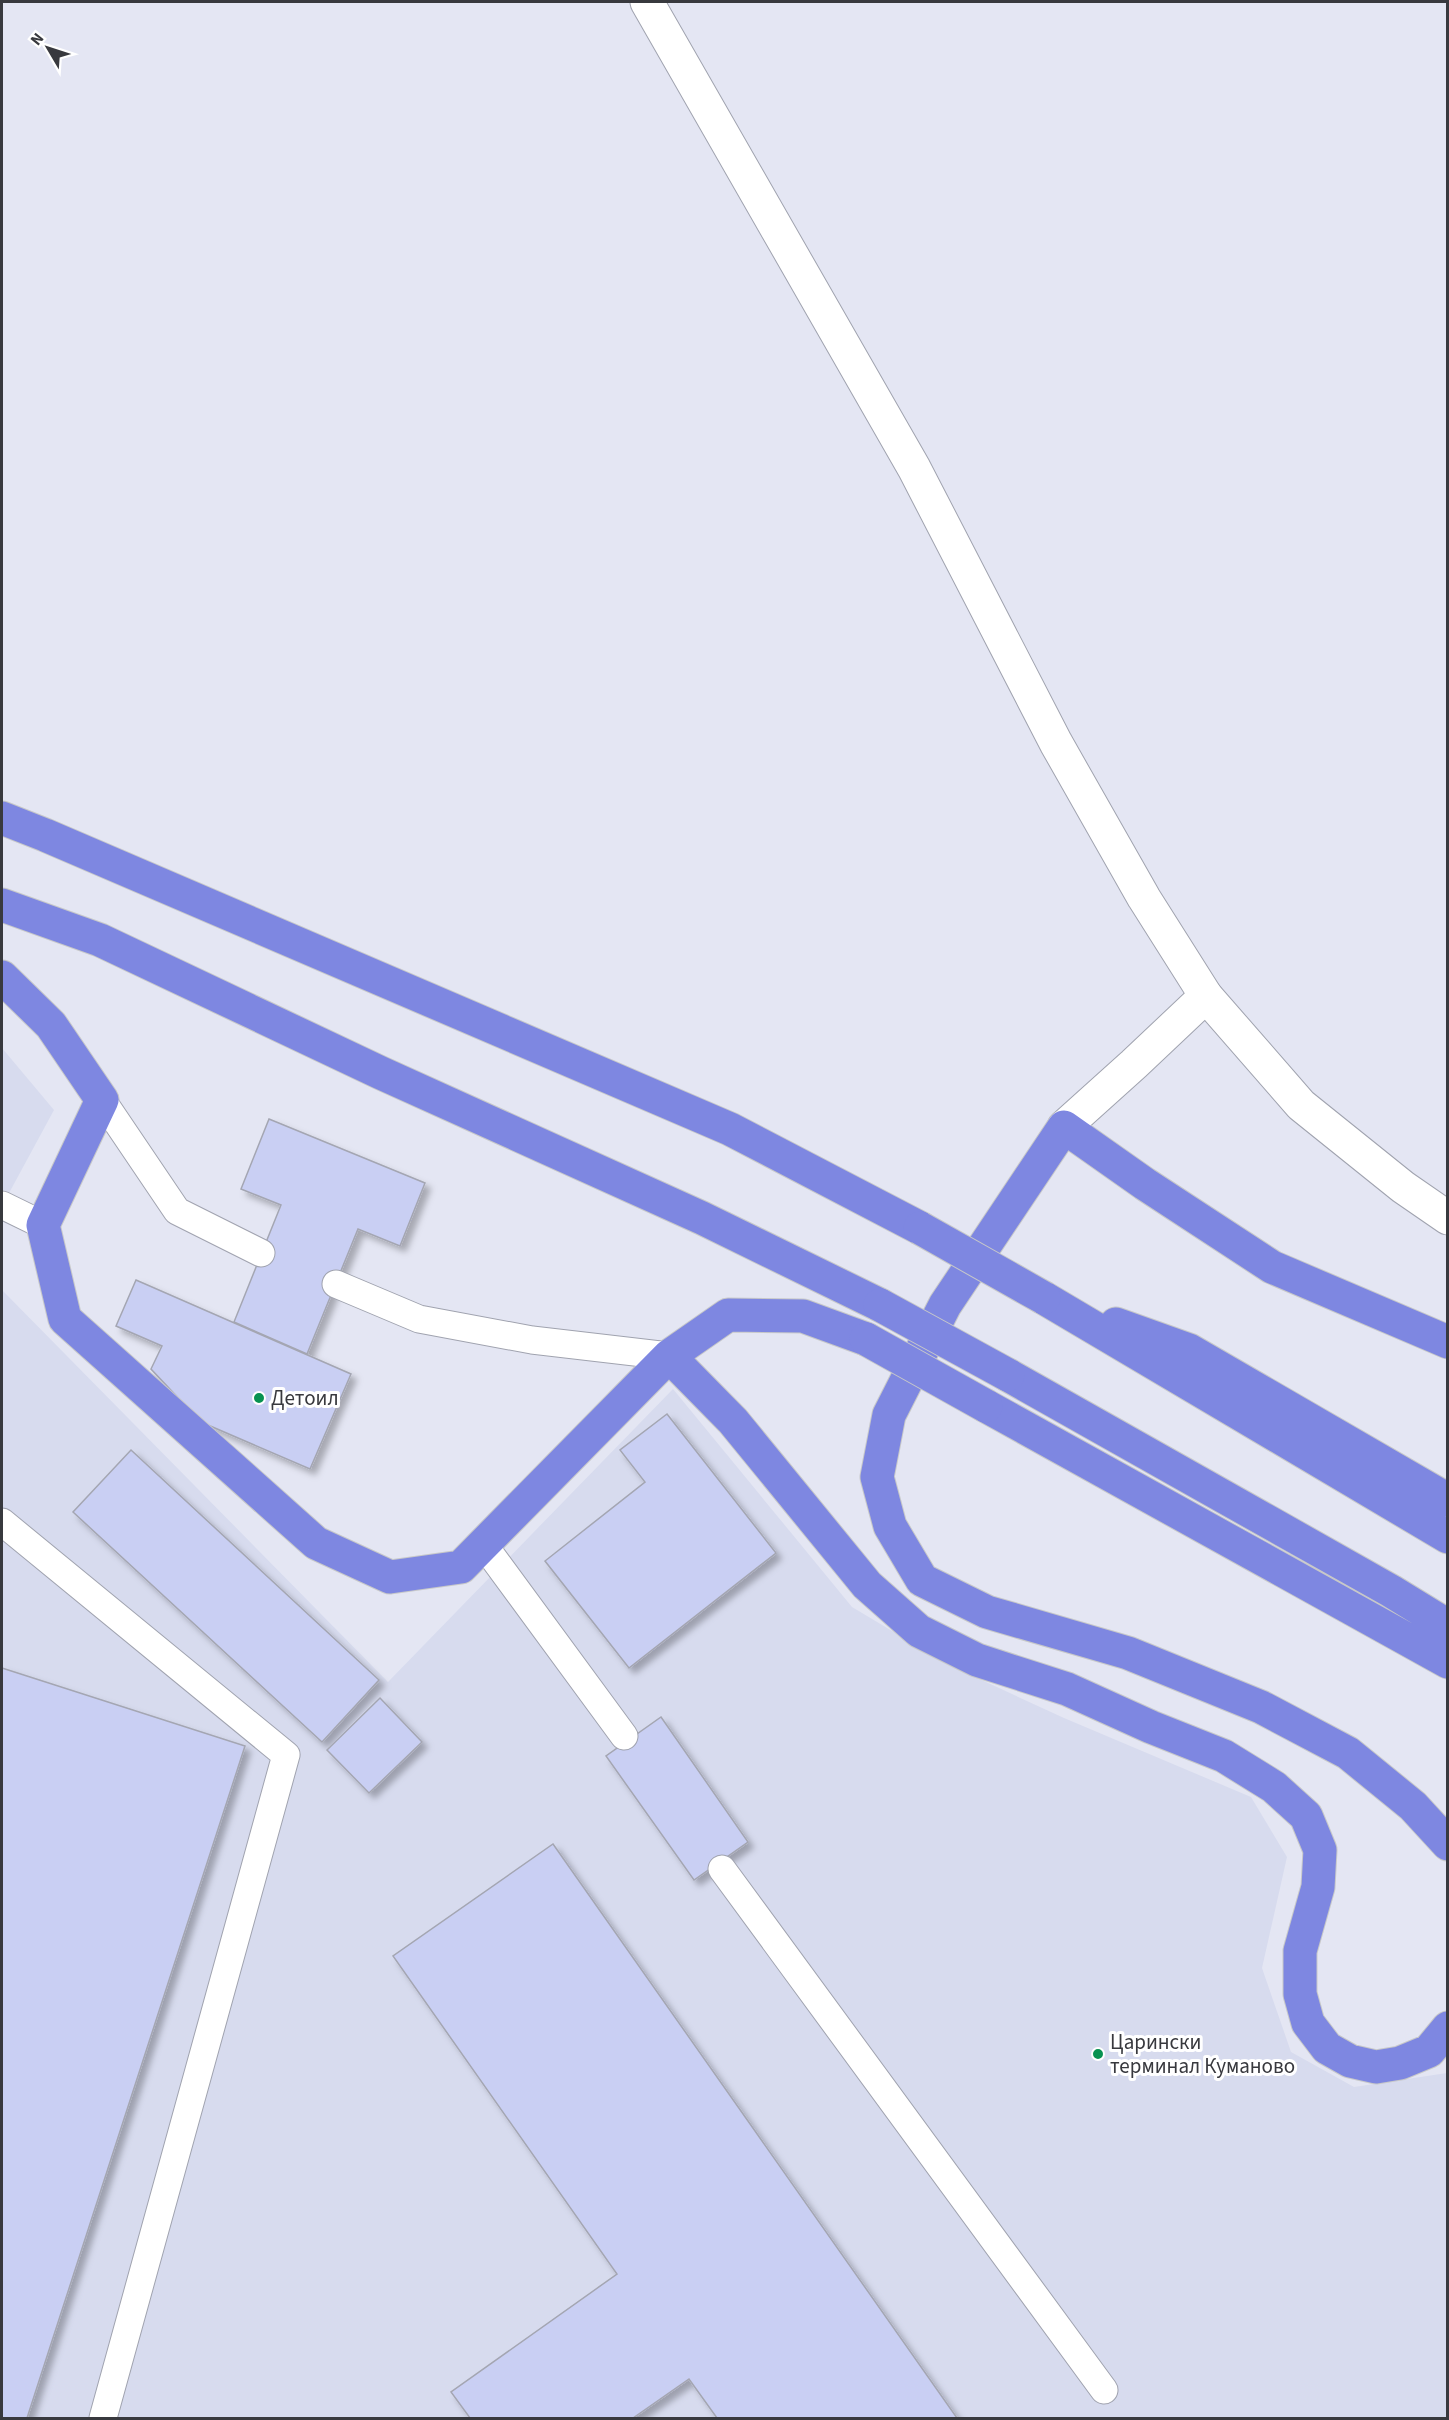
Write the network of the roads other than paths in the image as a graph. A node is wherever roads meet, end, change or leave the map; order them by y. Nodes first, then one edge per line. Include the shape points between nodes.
1 (647, 2) edge
2 (2, 818) edge
3 (2, 904) edge
4 (2, 977) edge
5 (1206, 996) junction
6 (102, 1100) junction
7 (1064, 1127) junction
8 (2, 1205) edge
9 (1448, 1218) edge
10 (43, 1225) junction
11 (261, 1253) dead end
12 (336, 1284) dead end
13 (1044, 1298) junction
14 (1448, 1342) edge
15 (669, 1356) junction
16 (1448, 1500) edge
17 (2, 1522) edge
18 (1448, 1537) edge
19 (483, 1544) junction
20 (1448, 1626) edge
21 (1448, 1662) edge
22 (624, 1736) dead end
23 (1448, 1844) edge
24 (722, 1869) dead end
25 (1448, 2028) edge
26 (1104, 2390) dead end
27 (104, 2418) edge

1 - 5 main road via 914,468 1056,743 1144,898
2 - 13 highway, bridge via 730,1129
3 - 20 highway, bridge via 100,940 702,1218 880,1305
4 - 6 highway via 51,1025
5 - 7 main road
5 - 9 main road via 1301,1105
6 - 10 highway
6 - 11 lane via 177,1211
7 - 14 highway via 1272,1267
7 - 23 highway via 945,1305 889,1415 877,1477 890,1526 922,1580 987,1612 1128,1653 1261,1707 1348,1753 1413,1806
8 - 10 lane
10 - 19 highway via 64,1319 316,1544 390,1577 460,1567
12 - 15 lane via 419,1319 532,1340
13 - 16 highway via 1189,1350
13 - 18 highway
15 - 19 highway
15 - 21 highway, bridge via 728,1315 803,1316 866,1340
15 - 25 highway via 733,1421 867,1585 920,1631 977,1660 1066,1689 1224,1756 1274,1787 1306,1816 1320,1850 1318,1887 1300,1951 1300,1994 1308,2023 1327,2048 1350,2061 1376,2067 1400,2063 1429,2051
17 - 27 lane via 286,1755
19 - 22 lane
24 - 26 lane

